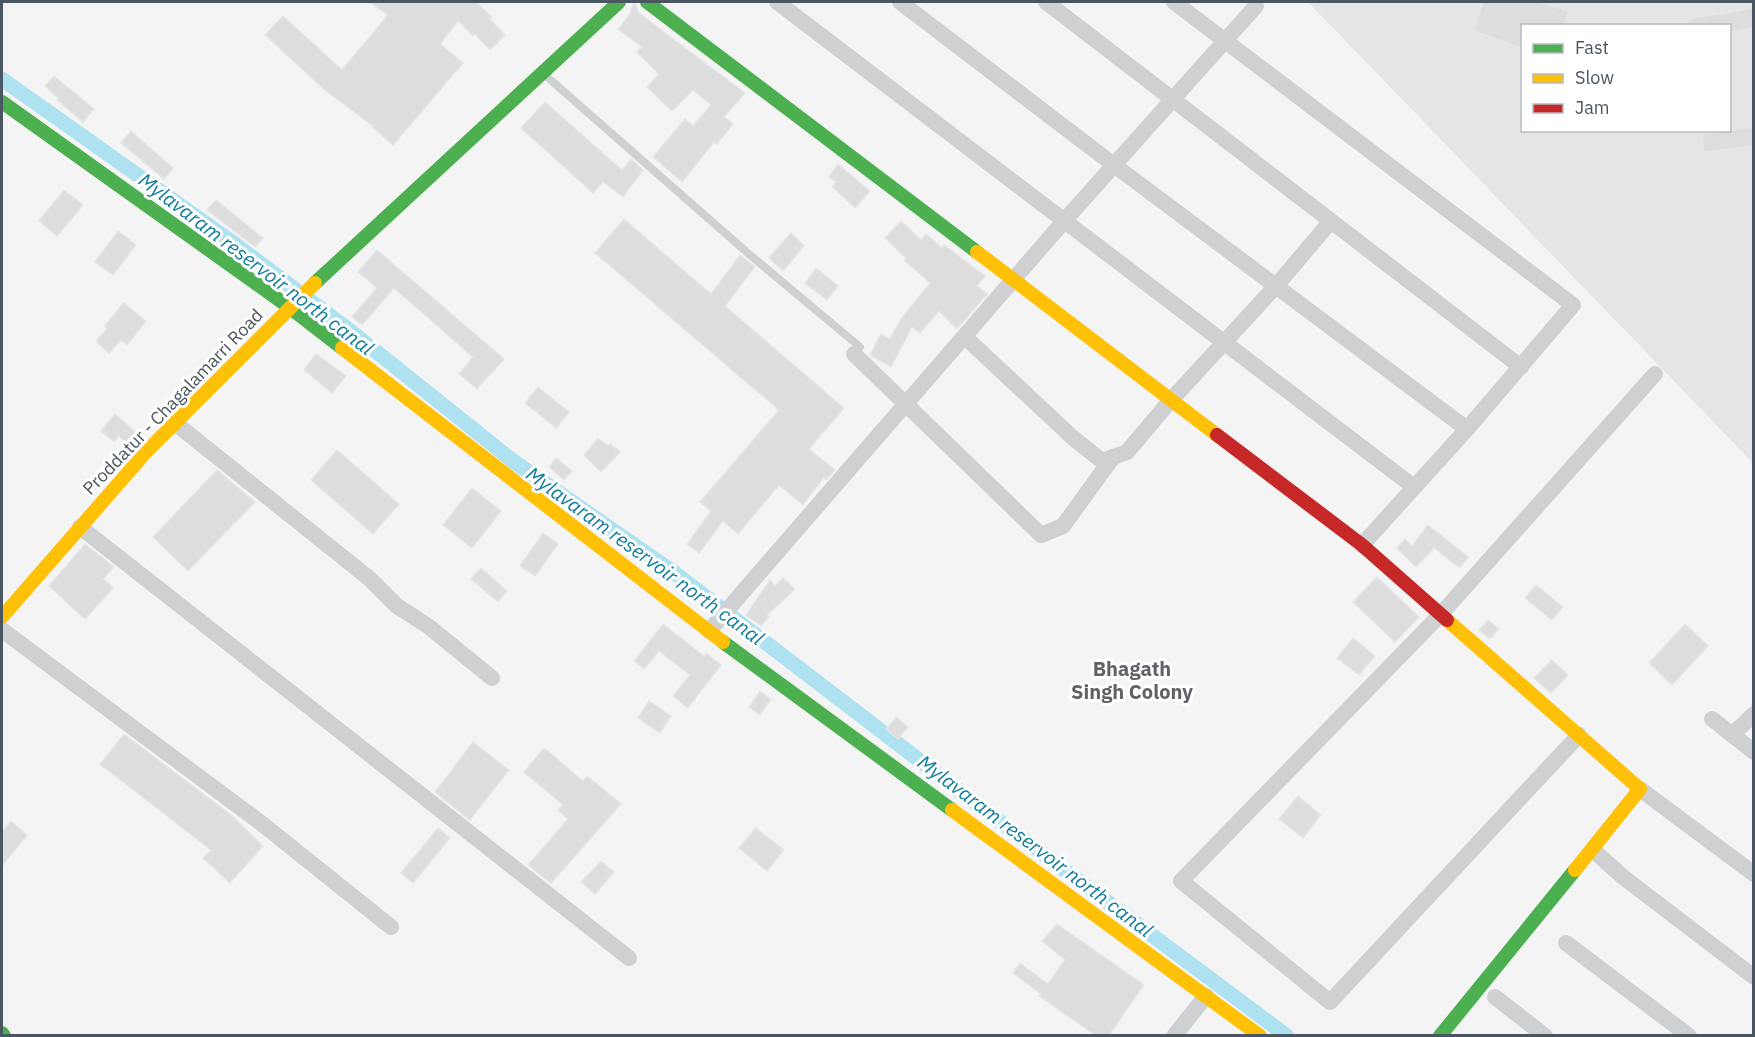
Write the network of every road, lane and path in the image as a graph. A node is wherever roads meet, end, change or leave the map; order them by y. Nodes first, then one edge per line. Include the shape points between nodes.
1 (619, 2) edge
2 (647, 2) edge
3 (777, 2) edge
4 (900, 2) edge
5 (1046, 2) edge
6 (1174, 2) edge
7 (1256, 6) dead end
8 (1225, 40) junction
9 (542, 73) junction
10 (1172, 99) junction
11 (2, 102) edge
12 (1114, 165) junction
13 (1065, 220) junction
14 (1331, 221) junction
15 (1013, 280) junction
16 (1276, 286) junction
17 (289, 307) junction
18 (965, 337) junction
19 (1224, 343) junction
20 (857, 351) joint
21 (1521, 367) junction
22 (1655, 374) dead end
23 (1171, 400) junction
24 (906, 405) junction
25 (175, 423) junction
26 (1467, 429) junction
27 (1113, 457) junction
28 (1414, 487) junction
29 (80, 527) junction
30 (1362, 545) junction
31 (1441, 614) junction
32 (2, 616) edge
33 (2, 630) edge
34 (709, 630) junction
35 (492, 678) dead end
36 (1754, 714) edge
37 (1712, 719) dead end
38 (1579, 735) junction
39 (1732, 735) junction
40 (1754, 752) edge
41 (1640, 789) junction
42 (1593, 850) junction
43 (1754, 874) edge
44 (392, 927) dead end
45 (1566, 944) dead end
46 (629, 958) dead end
47 (1754, 977) edge
48 (1206, 996) junction
49 (1495, 997) dead end
50 (1174, 1035) edge
51 (1260, 1035) edge
52 (1440, 1035) edge
53 (1545, 1035) edge
54 (1689, 1035) edge

1 - 9 main road, Proddatur - Chagalamarri Road
2 - 15 main road
3 - 13 street
4 - 12 street
5 - 10 street
6 - 8 street
7 - 8 street
8 - 10 street
8 - 21 street via 1573,305
9 - 17 main road, Proddatur - Chagalamarri Road
9 - 20 lane
10 - 12 street
10 - 14 street
11 - 17 main road
12 - 13 street
12 - 16 street
13 - 15 street
13 - 19 street
14 - 16 street
14 - 21 street
15 - 18 street
15 - 23 main road
16 - 19 street
16 - 26 street
17 - 25 main road, Proddatur - Chagalamarri Road
17 - 34 main road
18 - 24 street
18 - 27 street via 1072,437 1102,461
19 - 23 street
19 - 28 street
20 - 24 street
21 - 26 street
22 - 31 street
23 - 27 street via 1127,452
23 - 30 main road
24 - 27 street via 1041,536 1063,526
24 - 34 street
25 - 29 main road, Proddatur - Chagalamarri Road
25 - 35 street
26 - 28 street
28 - 30 street
29 - 32 main road, Proddatur - Chagalamarri Road
29 - 46 street
30 - 31 main road
31 - 38 main road
31 - 38 street via 1181,881 1330,1002
33 - 44 street via 261,823
34 - 48 main road
36 - 39 street
37 - 39 street
38 - 41 main road
39 - 40 street
41 - 42 main road
41 - 43 street
42 - 47 street
42 - 52 main road
45 - 54 street
48 - 50 street
48 - 51 main road
49 - 53 street

